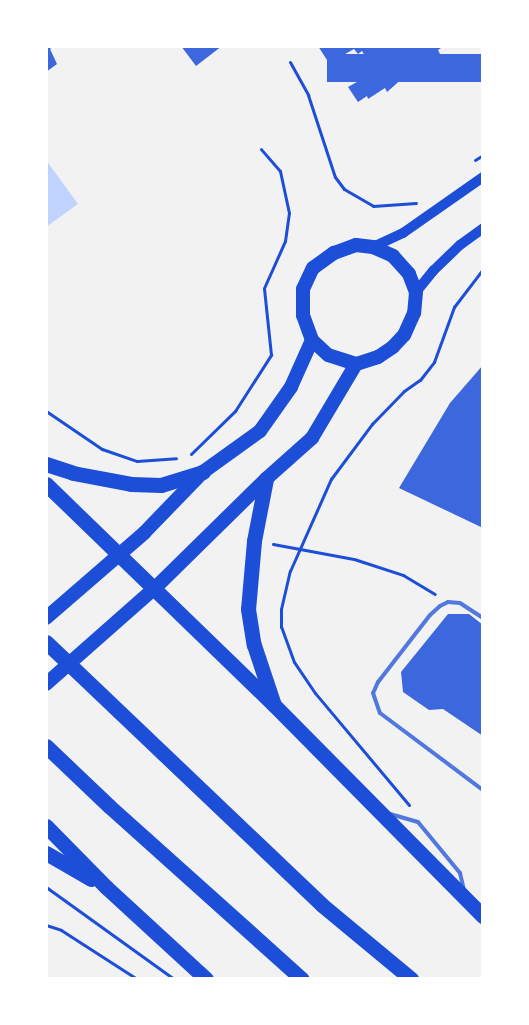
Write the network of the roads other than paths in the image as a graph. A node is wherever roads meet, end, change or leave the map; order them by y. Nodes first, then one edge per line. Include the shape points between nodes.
1 (483, 177) edge
2 (483, 228) edge
3 (373, 247) junction
4 (416, 292) junction
5 (312, 340) junction
6 (356, 364) junction
7 (46, 464) edge
8 (203, 472) junction
9 (266, 479) junction
10 (46, 484) edge
11 (113, 559) junction
12 (150, 592) junction
13 (46, 618) edge
14 (483, 618) edge
15 (46, 642) edge
16 (46, 684) edge
17 (274, 704) junction
18 (46, 746) edge
19 (483, 790) edge
20 (46, 826) edge
21 (46, 853) edge
22 (106, 887) junction
23 (483, 916) edge
24 (206, 979) edge
25 (302, 979) edge
26 (411, 979) edge

1 - 3 main road via 403,233
2 - 4 main road via 454,251
3 - 4 highway via 393,256 408,274
3 - 5 highway via 356,245 334,253 313,268 303,289 303,314
4 - 6 highway via 414,313 404,335 378,357
5 - 6 highway via 328,355
5 - 8 highway via 291,387 260,431
6 - 9 highway via 312,438
7 - 8 highway via 73,473 131,484 161,485
8 - 11 highway
9 - 12 highway
9 - 17 highway via 254,541 248,609 254,646
10 - 11 highway
11 - 12 highway
11 - 13 highway
12 - 16 highway
12 - 17 highway
14 - 19 lane via 460,603 448,602 440,606 378,682 374,693 380,713
15 - 26 highway via 322,905
17 - 23 highway
18 - 25 highway
20 - 22 highway
21 - 22 highway
22 - 24 highway

